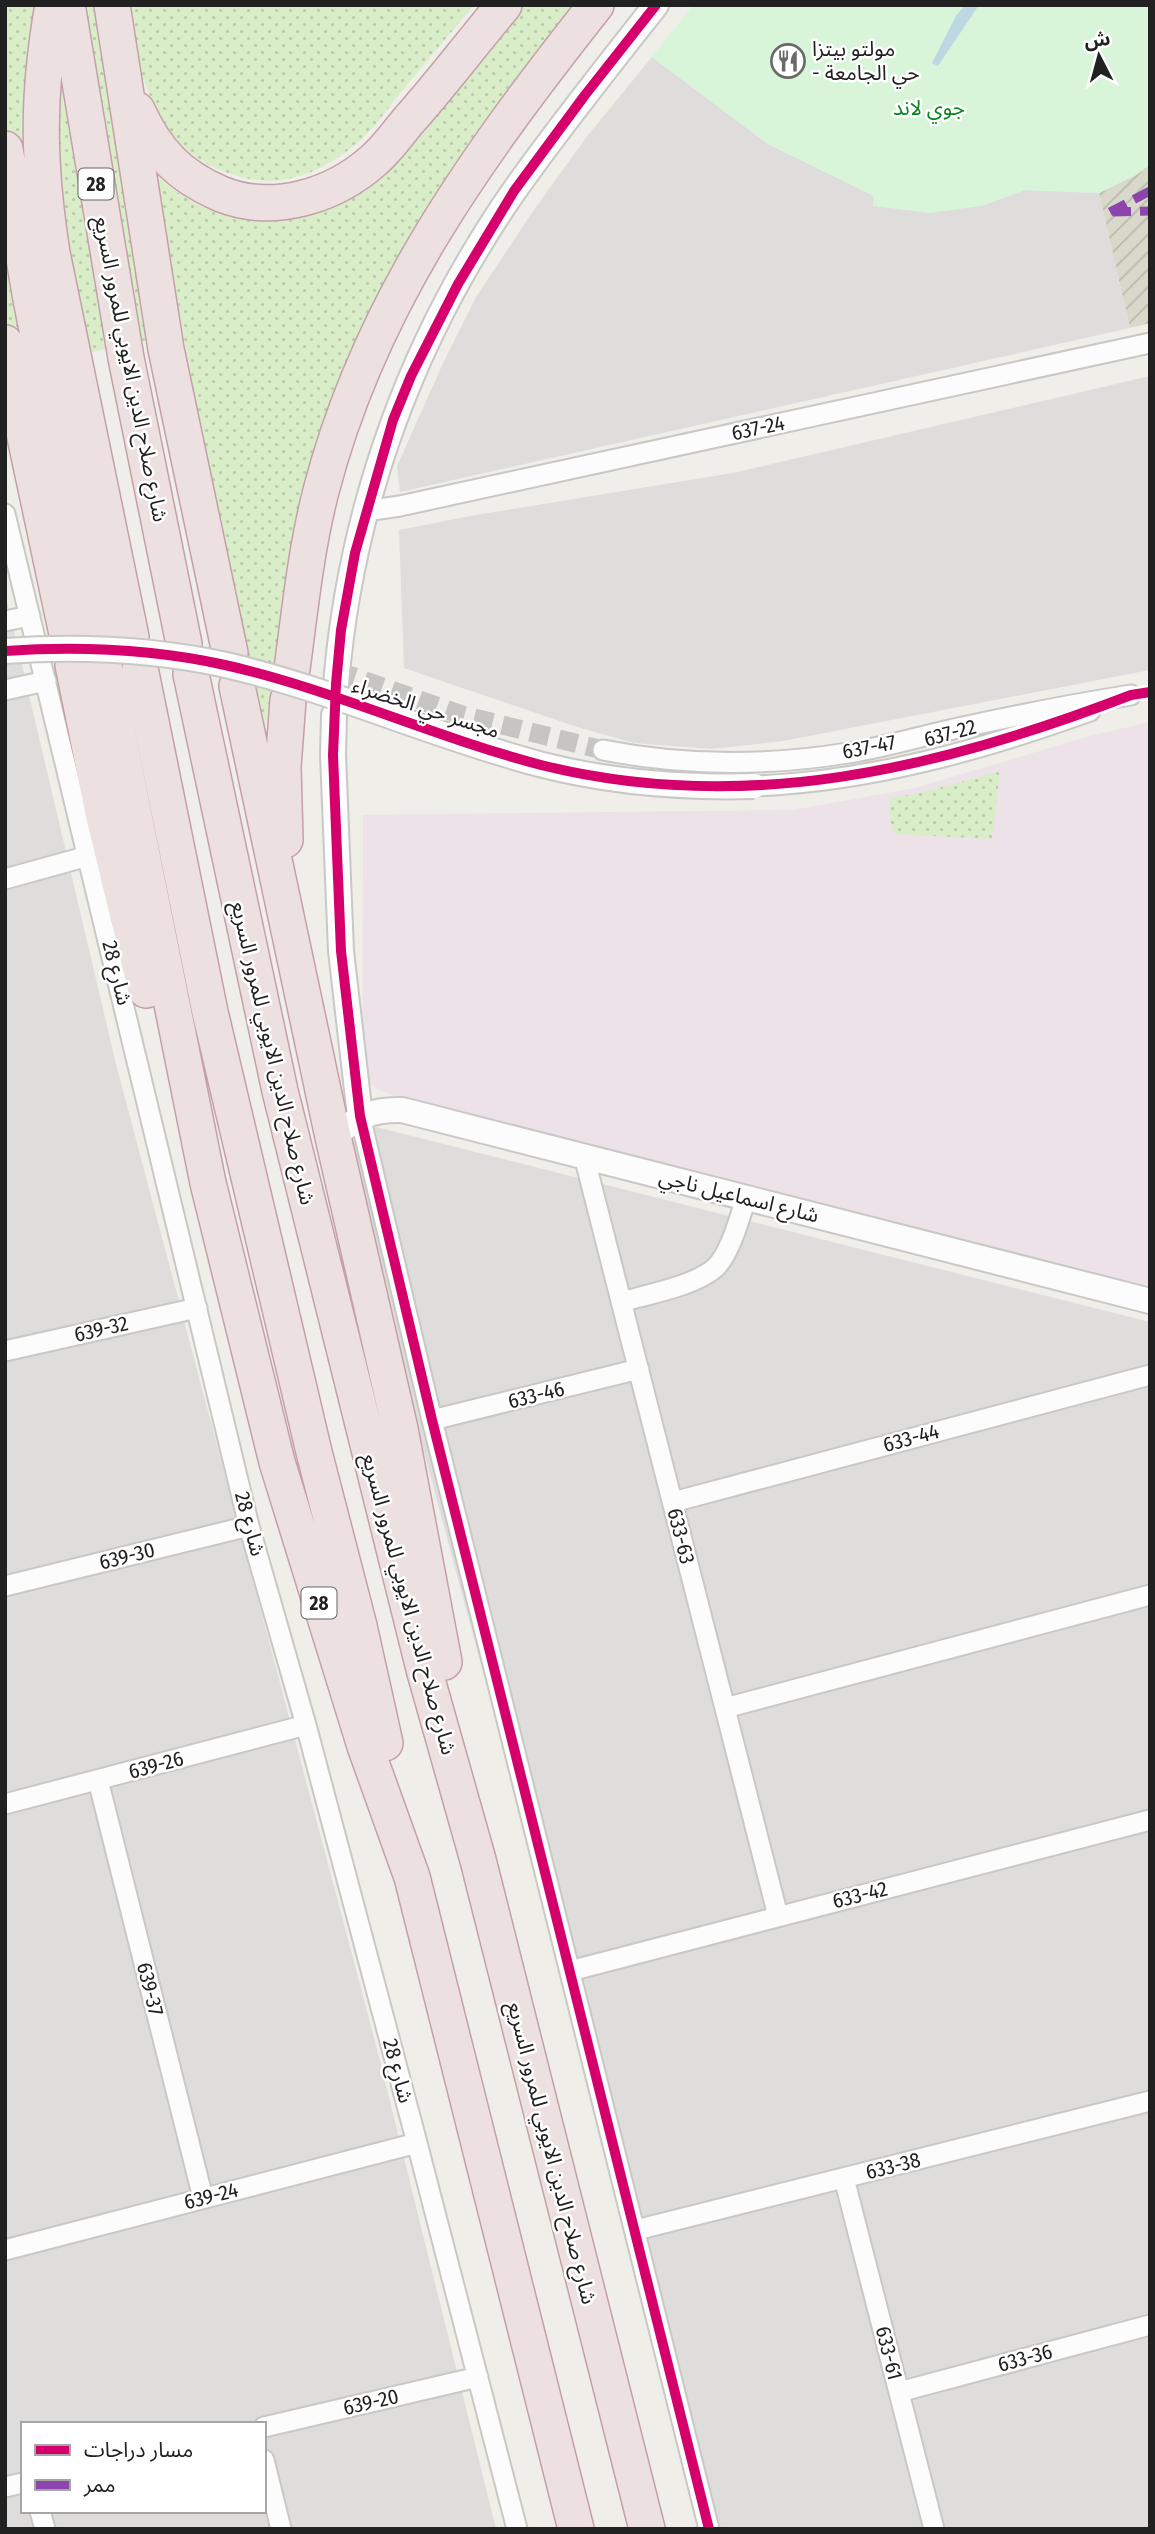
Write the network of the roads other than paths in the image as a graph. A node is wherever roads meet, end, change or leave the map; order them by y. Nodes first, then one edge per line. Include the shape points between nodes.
1 (112, 5) edge
2 (504, 5) edge
3 (596, 5) edge
4 (656, 5) edge
5 (61, 7) edge
6 (118, 47) junction
7 (5, 149) edge
8 (5, 343) edge
9 (1150, 343) edge
10 (62, 371) junction
11 (366, 511) junction
12 (5, 514) edge
13 (30, 615) junction
14 (5, 621) edge
15 (5, 651) edge
16 (77, 656) junction
17 (336, 684) dead end
18 (5, 690) edge
19 (1140, 694) edge
20 (334, 715) dead end
21 (603, 750) tunnel mouth
22 (754, 786) joint
23 (88, 856) junction
24 (5, 879) edge
25 (292, 948) junction
26 (360, 1116) junction
27 (332, 1137) junction
28 (584, 1156) junction
29 (746, 1198) junction
30 (1150, 1301) edge
31 (621, 1302) junction
32 (197, 1308) junction
33 (5, 1351) edge
34 (639, 1369) junction
35 (1150, 1375) edge
36 (432, 1420) junction
37 (673, 1502) junction
38 (249, 1526) junction
39 (5, 1586) edge
40 (1150, 1594) edge
41 (725, 1708) junction
42 (306, 1725) junction
43 (98, 1780) junction
44 (5, 1804) edge
45 (1150, 1820) edge
46 (478, 1860) junction
47 (412, 1877) junction
48 (778, 1916) junction
49 (570, 1971) junction
50 (1150, 2101) edge
51 (417, 2143) junction
52 (844, 2178) junction
53 (203, 2199) junction
54 (636, 2230) junction
55 (5, 2250) edge
56 (1150, 2325) edge
57 (478, 2377) junction
58 (899, 2392) junction
59 (266, 2427) edge
60 (266, 2468) edge
61 (281, 2529) edge
62 (517, 2529) edge
63 (576, 2529) edge
64 (647, 2529) edge
65 (709, 2529) edge
66 (934, 2529) edge

1 - 6 highway
2 - 6 highway via 376,160 350,179 301,199 245,201 214,191 172,164 145,129
3 - 25 highway via 544,70 433,229 384,319 350,402 321,492 290,685 283,767
4 - 11 street via 514,191 464,274 411,376
5 - 10 highway via 43,72 40,160
5 - 46 highway, شارع صلاح الدين الايوبي للمرور السريع / 28 via 126,358 283,1104 421,1655
6 - 25 highway via 166,349
7 - 10 highway, 28 via 31,299
8 - 16 highway
9 - 11 street, 637-24
10 - 16 highway, 28
10 - 47 highway, 28 via 136,653 210,1012 359,1626
11 - 17 street via 346,593
12 - 13 street, شارع 28
13 - 14 street
13 - 16 street, شارع 28
15 - 22 street, مجسر حي الخضراء, bridge via 116,649 201,660 280,680 555,768 631,781
16 - 18 street
16 - 23 street, شارع 28
16 - 47 highway, 28 via 104,817 149,1001 208,1183 277,1462 365,1746
19 - 21 street, 637-47 via 835,754 753,763
19 - 22 street, 637-22 via 903,766 806,783
20 - 26 street via 341,951
23 - 24 street
23 - 32 street, شارع 28
25 - 27 highway
26 - 27 street, شارع اسماعيل ناجي
26 - 28 street, شارع اسماعيل ناجي via 383,1109 402,1110
26 - 36 street
27 - 46 highway via 402,1442
28 - 29 street, شارع اسماعيل ناجي
28 - 31 street, 633-63
29 - 30 street, شارع اسماعيل ناجي
29 - 31 street via 735,1233 716,1266 698,1279
31 - 34 street, 633-63
32 - 33 street, 639-32
32 - 38 street, شارع 28
34 - 36 street, 633-46
34 - 37 street, 633-63
35 - 37 street, 633-44
36 - 49 street
37 - 41 street, 633-63
38 - 39 street, 639-30
38 - 42 street, شارع 28
40 - 41 street
41 - 48 street, 633-63
42 - 43 street, 639-26
42 - 51 street, شارع 28
43 - 44 street, 639-26
43 - 53 street, 639-37
45 - 48 street, 633-42
46 - 64 highway, شارع صلاح الدين الايوبي للمرور السريع / 28
47 - 63 highway, 28
48 - 49 street, 633-42
49 - 54 street
50 - 52 street, 633-38
51 - 53 street, 639-24
51 - 57 street, شارع 28
52 - 54 street, 633-38
52 - 58 street, 633-61
53 - 55 street, 639-24
54 - 65 street
56 - 58 street, 633-36
57 - 59 street, 639-20
57 - 62 street, شارع 28
58 - 66 street, 633-61
60 - 61 street

